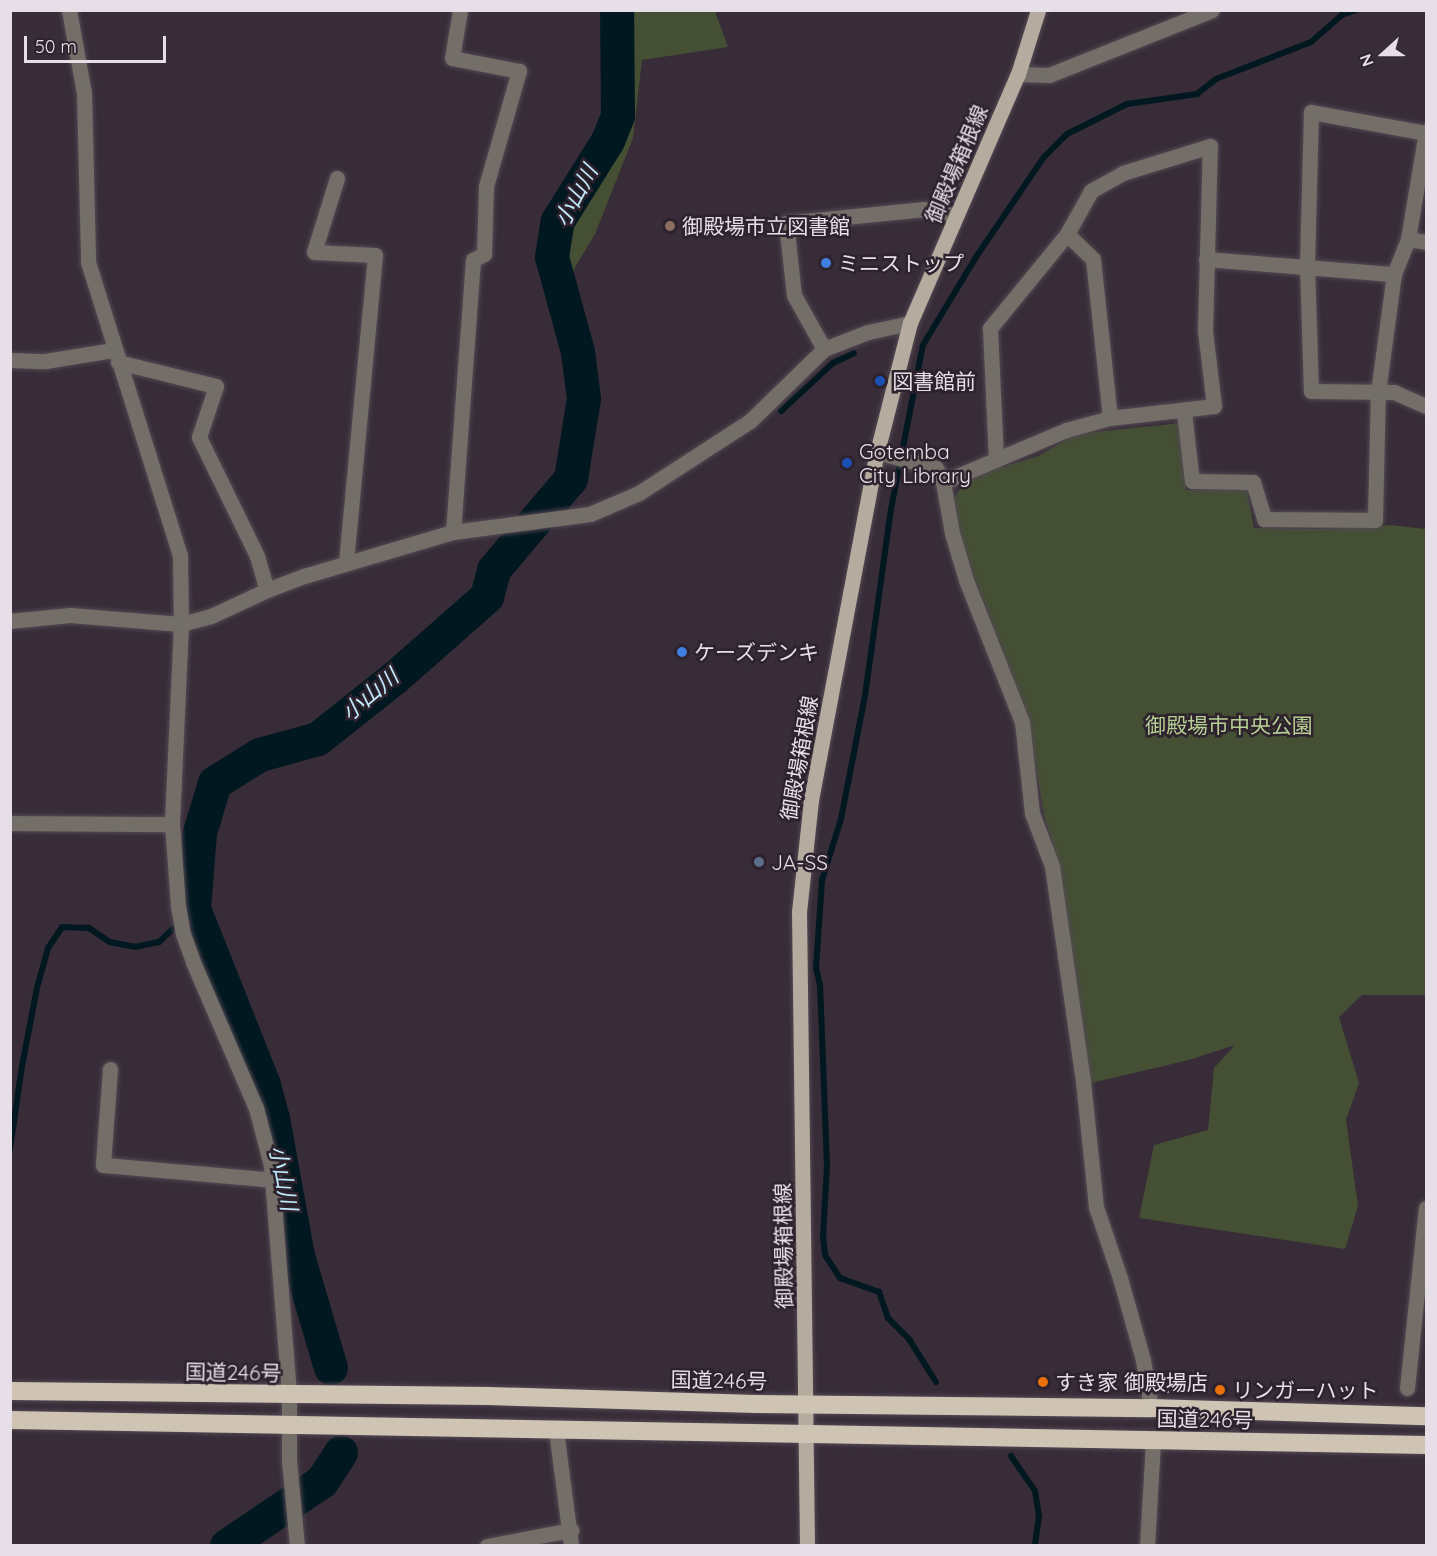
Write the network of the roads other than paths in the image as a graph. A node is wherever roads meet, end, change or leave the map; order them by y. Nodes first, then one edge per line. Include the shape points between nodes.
1 (69, 10) edge
2 (460, 10) edge
3 (1038, 10) edge
4 (1212, 10) edge
5 (1017, 74) junction
6 (1426, 132) edge
7 (337, 178) dead end
8 (956, 216) junction
9 (1067, 234) junction
10 (1408, 239) junction
11 (1426, 242) edge
12 (1206, 259) junction
13 (1307, 265) junction
14 (1394, 274) junction
15 (910, 323) junction
16 (824, 349) junction
17 (116, 356) junction
18 (10, 360) edge
19 (1378, 392) junction
20 (1426, 406) edge
21 (1184, 412) junction
22 (1110, 418) junction
23 (877, 452) junction
24 (996, 459) junction
25 (943, 482) junction
26 (453, 532) junction
27 (346, 562) junction
28 (267, 590) junction
29 (10, 621) edge
30 (181, 624) junction
31 (10, 823) edge
32 (172, 824) junction
33 (110, 1069) dead end
34 (273, 1180) junction
35 (1426, 1208) edge
36 (1407, 1388) dead end
37 (10, 1391) edge
38 (289, 1395) junction
39 (806, 1403) junction
40 (1151, 1408) junction
41 (1426, 1416) edge
42 (10, 1420) edge
43 (288, 1426) junction
44 (556, 1430) junction
45 (807, 1432) junction
46 (1153, 1441) junction
47 (1426, 1445) edge
48 (571, 1538) edge
49 (297, 1545) edge
50 (487, 1545) edge
51 (807, 1545) edge
52 (1147, 1545) edge

1 - 17 street via 84,93 88,262
2 - 26 street via 452,58 519,71 486,186 484,254 473,260
3 - 5 main road, 御殿場箱根線
4 - 5 street via 1049,75
5 - 8 main road, 御殿場箱根線
6 - 10 street
6 - 13 street via 1311,112
7 - 27 street via 314,252 375,255
8 - 15 main road, 御殿場箱根線
8 - 16 street via 924,209 786,223 794,295
9 - 12 street via 1091,191 1123,173 1210,146
9 - 22 street via 1093,260
9 - 24 street via 990,328
10 - 11 street
10 - 14 street
12 - 13 street
12 - 21 street via 1205,332 1214,406
13 - 14 street
13 - 19 street via 1311,391
14 - 19 street
15 - 16 street via 868,332
15 - 23 main road, 御殿場箱根線
16 - 26 street via 750,421 639,493 590,514
17 - 18 street via 45,362
17 - 28 street via 216,386 199,437 256,556
17 - 30 street via 180,555
19 - 20 street via 1394,392
19 - 21 street via 1375,520 1264,519 1253,482 1192,480
21 - 22 street
22 - 24 street via 1066,430
23 - 25 street via 936,468
23 - 39 main road, 御殿場箱根線 via 811,800 799,912
24 - 25 street
25 - 40 street via 966,580 1022,722 1032,813 1052,866 1083,1081 1096,1207 1143,1360
26 - 27 street
27 - 28 street
28 - 30 street via 211,616
29 - 30 street via 70,615
30 - 32 street
31 - 32 street
32 - 34 street via 183,934 256,1108
33 - 34 street via 103,1165
34 - 38 street
35 - 36 street
37 - 38 highway, 国道246号
38 - 39 highway, 国道246号
38 - 43 street
39 - 40 highway, 国道246号
39 - 45 main road, 御殿場箱根線
40 - 41 highway, 国道246号
42 - 43 highway, 国道246号
43 - 44 highway, 国道246号
43 - 49 street
44 - 45 highway, 国道246号
44 - 48 street
45 - 46 highway, 国道246号
45 - 51 main road, 御殿場箱根線
46 - 47 highway, 国道246号
46 - 52 street
48 - 50 street

